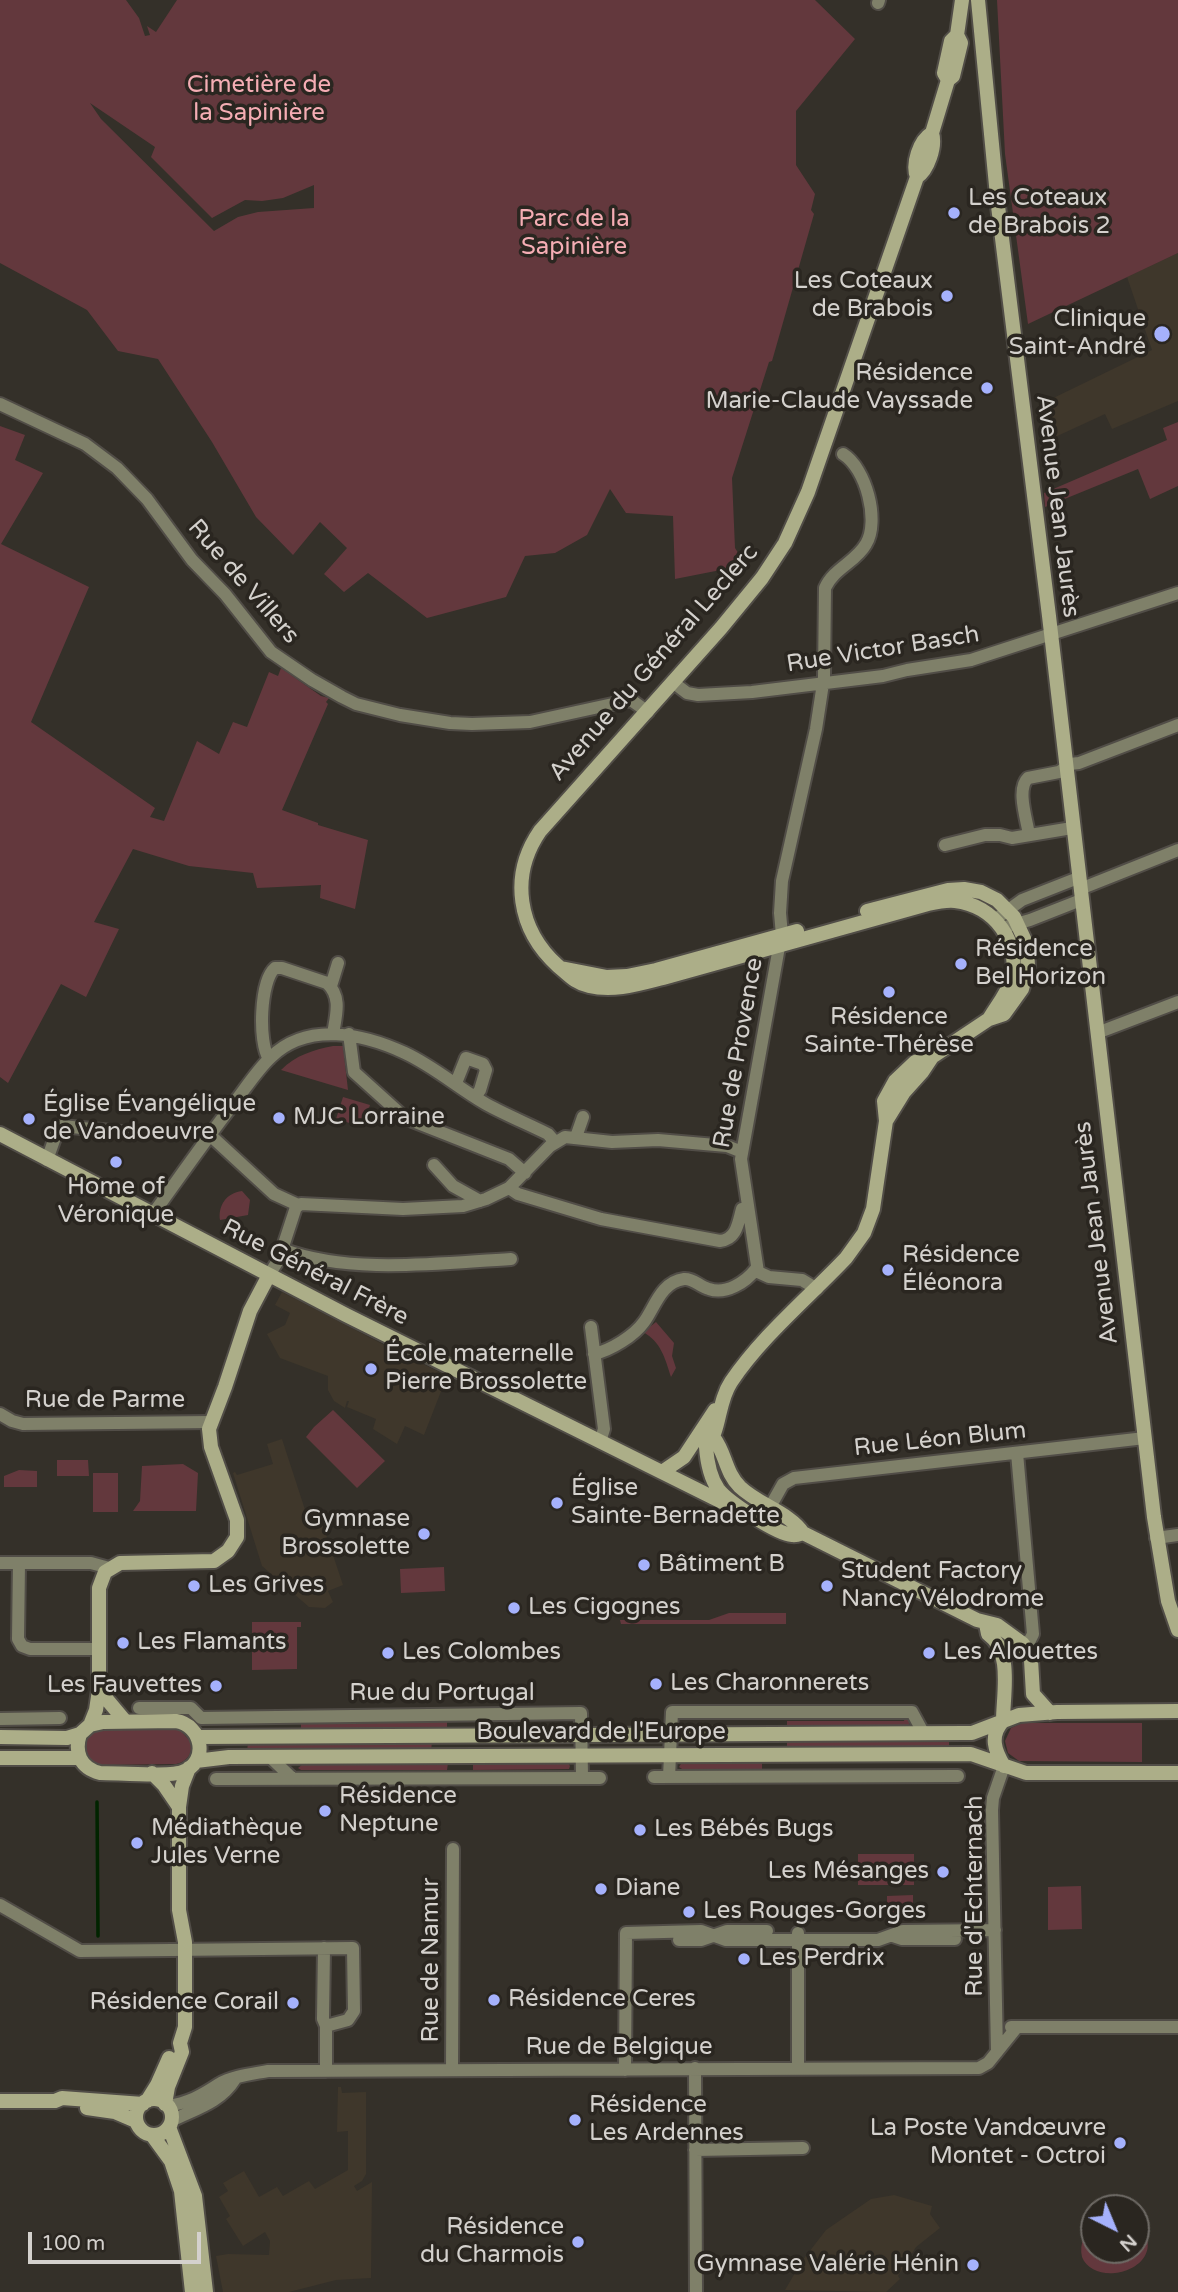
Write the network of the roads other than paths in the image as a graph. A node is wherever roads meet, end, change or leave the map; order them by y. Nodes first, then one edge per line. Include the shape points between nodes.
1 (962, 0) edge
2 (978, 0) edge
3 (0, 404) edge
4 (844, 454) dead end
5 (1178, 593) edge
6 (1050, 635) junction
7 (674, 683) junction
8 (822, 684) junction
9 (648, 712) junction
10 (1178, 724) edge
11 (1065, 768) junction
12 (1072, 828) junction
13 (1029, 835) junction
14 (946, 845) dead end
15 (1178, 850) edge
16 (1080, 889) junction
17 (1008, 910) junction
18 (1017, 923) junction
19 (999, 924) junction
20 (780, 941) junction
21 (338, 963) dead end
22 (331, 986) junction
23 (1178, 1002) edge
24 (989, 1019) junction
25 (1097, 1033) junction
26 (333, 1034) junction
27 (349, 1034) junction
28 (269, 1059) junction
29 (456, 1083) junction
30 (475, 1097) junction
31 (583, 1117) dead end
32 (121, 1132) dead end
33 (0, 1134) edge
34 (210, 1135) junction
35 (576, 1137) junction
36 (555, 1142) junction
37 (742, 1152) junction
38 (47, 1160) junction
39 (434, 1166) dead end
40 (525, 1173) junction
41 (509, 1188) junction
42 (480, 1201) junction
43 (298, 1205) junction
44 (748, 1208) junction
45 (153, 1214) junction
46 (282, 1249) junction
47 (511, 1259) dead end
48 (756, 1269) junction
49 (269, 1275) junction
50 (817, 1289) junction
51 (591, 1328) dead end
52 (594, 1353) junction
53 (723, 1397) junction
54 (0, 1414) edge
55 (211, 1422) junction
56 (714, 1438) junction
57 (1145, 1438) junction
58 (600, 1443) junction
59 (1017, 1453) junction
60 (727, 1470) junction
61 (662, 1472) junction
62 (712, 1476) junction
63 (680, 1481) junction
64 (744, 1511) junction
65 (766, 1515) junction
66 (1178, 1535) edge
67 (1156, 1538) junction
68 (0, 1563) edge
69 (19, 1563) junction
70 (108, 1569) junction
71 (986, 1624) junction
72 (1178, 1630) edge
73 (1023, 1644) junction
74 (99, 1648) junction
75 (1001, 1649) junction
76 (99, 1690) junction
77 (139, 1708) dead end
78 (1178, 1711) edge
79 (1050, 1713) junction
80 (282, 1716) junction
81 (60, 1718) dead end
82 (0, 1719) edge
83 (125, 1721) junction
84 (1003, 1721) junction
85 (0, 1730) edge
86 (85, 1730) junction
87 (924, 1734) junction
88 (582, 1735) junction
89 (671, 1735) junction
90 (7, 1737) edge
91 (198, 1737) junction
92 (267, 1737) junction
93 (670, 1755) junction
94 (940, 1755) junction
95 (582, 1756) junction
96 (270, 1757) junction
97 (0, 1758) edge
98 (79, 1758) junction
99 (192, 1765) junction
100 (1004, 1766) junction
101 (152, 1773) junction
102 (1178, 1773) edge
103 (929, 1776) junction
104 (958, 1776) dead end
105 (582, 1777) junction
106 (654, 1777) dead end
107 (669, 1777) junction
108 (292, 1778) junction
109 (600, 1778) dead end
110 (216, 1779) dead end
111 (179, 1807) junction
112 (453, 1849) dead end
113 (0, 1905) edge
114 (995, 1934) junction
115 (798, 1935) junction
116 (324, 1948) junction
117 (185, 1950) junction
118 (326, 2026) junction
119 (1017, 2027) junction
120 (997, 2028) junction
121 (1178, 2028) edge
122 (180, 2043) junction
123 (997, 2052) junction
124 (695, 2068) junction
125 (452, 2070) junction
126 (625, 2070) junction
127 (798, 2070) junction
128 (326, 2071) junction
129 (235, 2079) junction
130 (0, 2101) edge
131 (55, 2101) junction
132 (145, 2102) junction
133 (166, 2105) junction
134 (136, 2121) junction
135 (170, 2124) junction
136 (152, 2135) junction
137 (803, 2148) dead end
138 (695, 2150) junction
139 (192, 2292) edge
140 (206, 2292) edge
141 (695, 2292) edge

1 - 7 main road, Avenue du Général Leclerc via 957,35 951,41 944,73 948,80 932,133 925,138 914,168 917,177 798,518 762,578
2 - 6 main road, Avenue Jean Jaurès
3 - 9 street, Rue de Villers via 85,444 117,468 271,652 356,704 450,723 530,722 631,700
4 - 8 street, Rue de Provence via 870,498 872,525 863,549 832,575 825,588
5 - 6 street, Rue Victor Basch
6 - 8 street, Rue Victor Basch via 971,660
6 - 11 main road, Avenue Jean Jaurès
7 - 8 street, Rue Victor Basch via 698,695
7 - 9 main road, Avenue du Général Leclerc
8 - 20 street, Rue de Provence via 782,881
9 - 20 main road, Avenue du Général Leclerc via 540,831 525,859 523,912 537,943 561,968 607,977
10 - 11 street
11 - 12 main road, Avenue Jean Jaurès
11 - 13 street via 1024,781
12 - 13 street
12 - 16 main road, Avenue Jean Jaurès
13 - 14 street via 993,834
15 - 16 street
16 - 17 street via 1022,900
16 - 18 street
16 - 25 main road, Avenue Jean Jaurès
17 - 18 main road, Avenue du Général Leclerc
17 - 19 street
17 - 20 main road, Avenue du Général Leclerc via 990,896 955,889
18 - 19 street
18 - 24 main road, Avenue du Général Leclerc via 1028,949 1026,979 1004,1014
19 - 20 main road, Avenue du Général Leclerc via 975,905 947,900
19 - 24 main road, Avenue du Général Leclerc via 1012,948 1013,969 1007,990
20 - 37 street, Rue de Provence
21 - 22 street
22 - 26 street via 337,1007
22 - 28 street via 282,968 272,970 264,998 264,1049
23 - 25 street
24 - 50 main road, Avenue du Général Leclerc via 932,1057 915,1062 895,1081 884,1101 886,1121 868,1223 853,1249
25 - 57 main road, Avenue Jean Jaurès
26 - 27 street
26 - 28 street via 302,1039
27 - 29 street via 403,1052
27 - 40 street via 354,1072 410,1121 509,1159
28 - 34 street
29 - 30 street
29 - 30 street via 466,1058 483,1064 486,1070
30 - 36 street via 548,1134
31 - 35 street
32 - 38 street via 62,1126
33 - 38 main road, Rue Général Frère
34 - 43 street via 274,1194
34 - 45 street
35 - 36 street
35 - 37 street via 727,1146
36 - 40 street
37 - 44 street, Rue de Provence
38 - 45 main road, Rue Général Frère
39 - 42 street via 453,1186
40 - 41 street
41 - 42 street
41 - 44 street via 601,1219 720,1241 730,1238 742,1209
42 - 43 street via 413,1209
43 - 46 street
44 - 48 street, Rue de Provence
45 - 49 main road, Rue Général Frère
46 - 47 street via 318,1259 367,1264
46 - 49 street
48 - 50 street via 762,1276 802,1279
48 - 52 street via 744,1283 717,1290 689,1280 676,1282 657,1299 642,1325 606,1351
49 - 55 main road via 250,1311
49 - 58 main road, Rue Général Frère
50 - 53 main road, Avenue du Général Leclerc via 755,1352
51 - 52 street
52 - 58 street via 604,1429
53 - 56 main road, Avenue du Général Leclerc
53 - 61 main road via 684,1457
54 - 55 street, Rue de Parme via 23,1424
55 - 70 main road via 210,1443 238,1526 231,1548 214,1561 133,1562
56 - 60 main road via 722,1448
56 - 62 main road, Avenue du Général Leclerc via 706,1447
57 - 59 street, Rue Léon Blum
57 - 67 main road, Avenue Jean Jaurès
58 - 61 main road, Rue Général Frère
59 - 65 street, Rue Léon Blum via 794,1478 783,1483
59 - 73 street via 1033,1634
60 - 62 main road
60 - 65 main road
61 - 63 main road, Rue Général Frère
62 - 63 main road
62 - 64 main road via 723,1495
63 - 64 main road, Rue Général Frère
64 - 65 main road
65 - 71 main road via 792,1535 803,1533
66 - 67 street
67 - 72 main road, Avenue Jean Jaurès
68 - 69 street
69 - 70 street via 91,1563
69 - 74 street via 19,1643 30,1649
70 - 74 main road via 99,1588
71 - 73 main road via 997,1625
71 - 75 main road
73 - 75 main road
73 - 79 main road via 1031,1660 1033,1694
74 - 76 main road
75 - 84 main road
76 - 83 main road
76 - 86 main road via 96,1710
77 - 80 street, Rue du Portugal via 191,1708 201,1718
78 - 79 main road, Boulevard de l'Europe
79 - 84 main road, Boulevard de l'Europe
80 - 88 street, Rue du Portugal via 580,1713
80 - 92 street via 280,1726
81 - 82 street
83 - 86 main road, Boulevard de l'Europe via 103,1721
83 - 91 main road, Boulevard de l'Europe via 183,1723
84 - 87 main road, Boulevard de l'Europe via 972,1733
84 - 100 main road via 994,1745
85 - 90 street
86 - 90 main road, Boulevard de l'Europe via 68,1738
86 - 98 main road via 77,1746
87 - 89 main road, Boulevard de l'Europe
87 - 89 street via 912,1712 672,1712
88 - 89 main road, Boulevard de l'Europe
88 - 92 main road, Boulevard de l'Europe
88 - 95 street
89 - 93 street
91 - 92 main road, Boulevard de l'Europe
91 - 99 main road via 200,1746
93 - 94 main road, Boulevard de l'Europe
93 - 95 main road, Boulevard de l'Europe
93 - 107 street
94 - 100 main road, Boulevard de l'Europe via 971,1754
94 - 103 street
95 - 96 main road, Boulevard de l'Europe
95 - 105 street
96 - 99 main road, Boulevard de l'Europe via 214,1758
96 - 108 street
97 - 98 main road, Boulevard de l'Europe
98 - 101 main road, Boulevard de l'Europe via 88,1769 100,1773
99 - 101 main road, Boulevard de l'Europe via 177,1773
99 - 111 main road
100 - 102 main road, Boulevard de l'Europe via 1026,1773
100 - 114 street, Rue d'Echternach via 993,1798
101 - 111 main road
103 - 104 street
103 - 107 street
105 - 108 street
105 - 109 street
106 - 107 street
108 - 110 street
111 - 117 main road via 179,1910
112 - 125 street, Rue de Namur
113 - 117 street via 80,1951
114 - 115 street via 903,1931 889,1935 877,1931
114 - 120 street, Rue d'Echternach
115 - 126 street via 727,1931 702,1940 626,1936
115 - 127 street
116 - 117 street
116 - 118 street
116 - 118 street via 353,1948 354,1955 354,2011
117 - 122 main road via 185,2027
118 - 128 street
119 - 120 street
119 - 121 street
119 - 123 street, Rue de Belgique
120 - 123 street
122 - 132 main road
122 - 133 main road via 182,2052
123 - 127 street, Rue de Belgique via 979,2068
124 - 126 street, Rue de Belgique
124 - 127 street, Rue de Belgique
124 - 138 street
125 - 126 street, Rue de Belgique
125 - 128 street, Rue de Belgique
128 - 129 street, Rue de Belgique via 268,2071
129 - 133 street, Rue de Belgique via 220,2083 200,2098
129 - 135 street via 222,2095
130 - 131 main road
131 - 132 main road
131 - 134 main road via 115,2112
132 - 133 main road via 156,2100
132 - 134 main road
133 - 135 main road via 172,2116
134 - 136 main road
135 - 136 main road via 162,2133
135 - 140 main road via 195,2196
136 - 139 main road via 171,2161 181,2191
137 - 138 street
138 - 141 street

